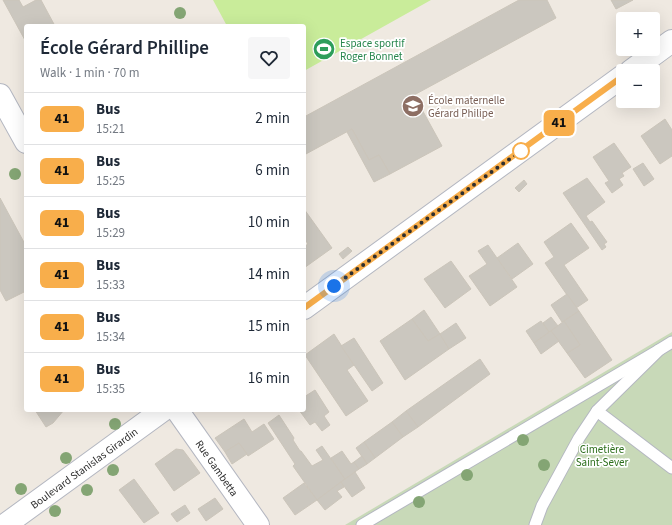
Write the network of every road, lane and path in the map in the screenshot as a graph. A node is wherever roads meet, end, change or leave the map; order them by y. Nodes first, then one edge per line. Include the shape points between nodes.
1 (672, 41) edge
2 (641, 64) edge
3 (616, 81) edge
4 (0, 95) edge
5 (24, 138) edge
6 (306, 307) edge
7 (672, 342) edge
8 (659, 350) junction
9 (597, 411) junction
10 (160, 412) edge
11 (178, 412) edge
12 (672, 468) edge
13 (5, 525) edge
14 (258, 525) edge
15 (362, 525) edge
16 (535, 525) edge

1 - 2 main road
3 - 6 main road
4 - 5 main road
7 - 8 lane
8 - 9 lane
8 - 15 lane
9 - 12 lane
9 - 16 lane via 579,438 542,506
10 - 13 main road, Boulevard Stanislas Girardin
11 - 14 main road, Rue Gambetta

